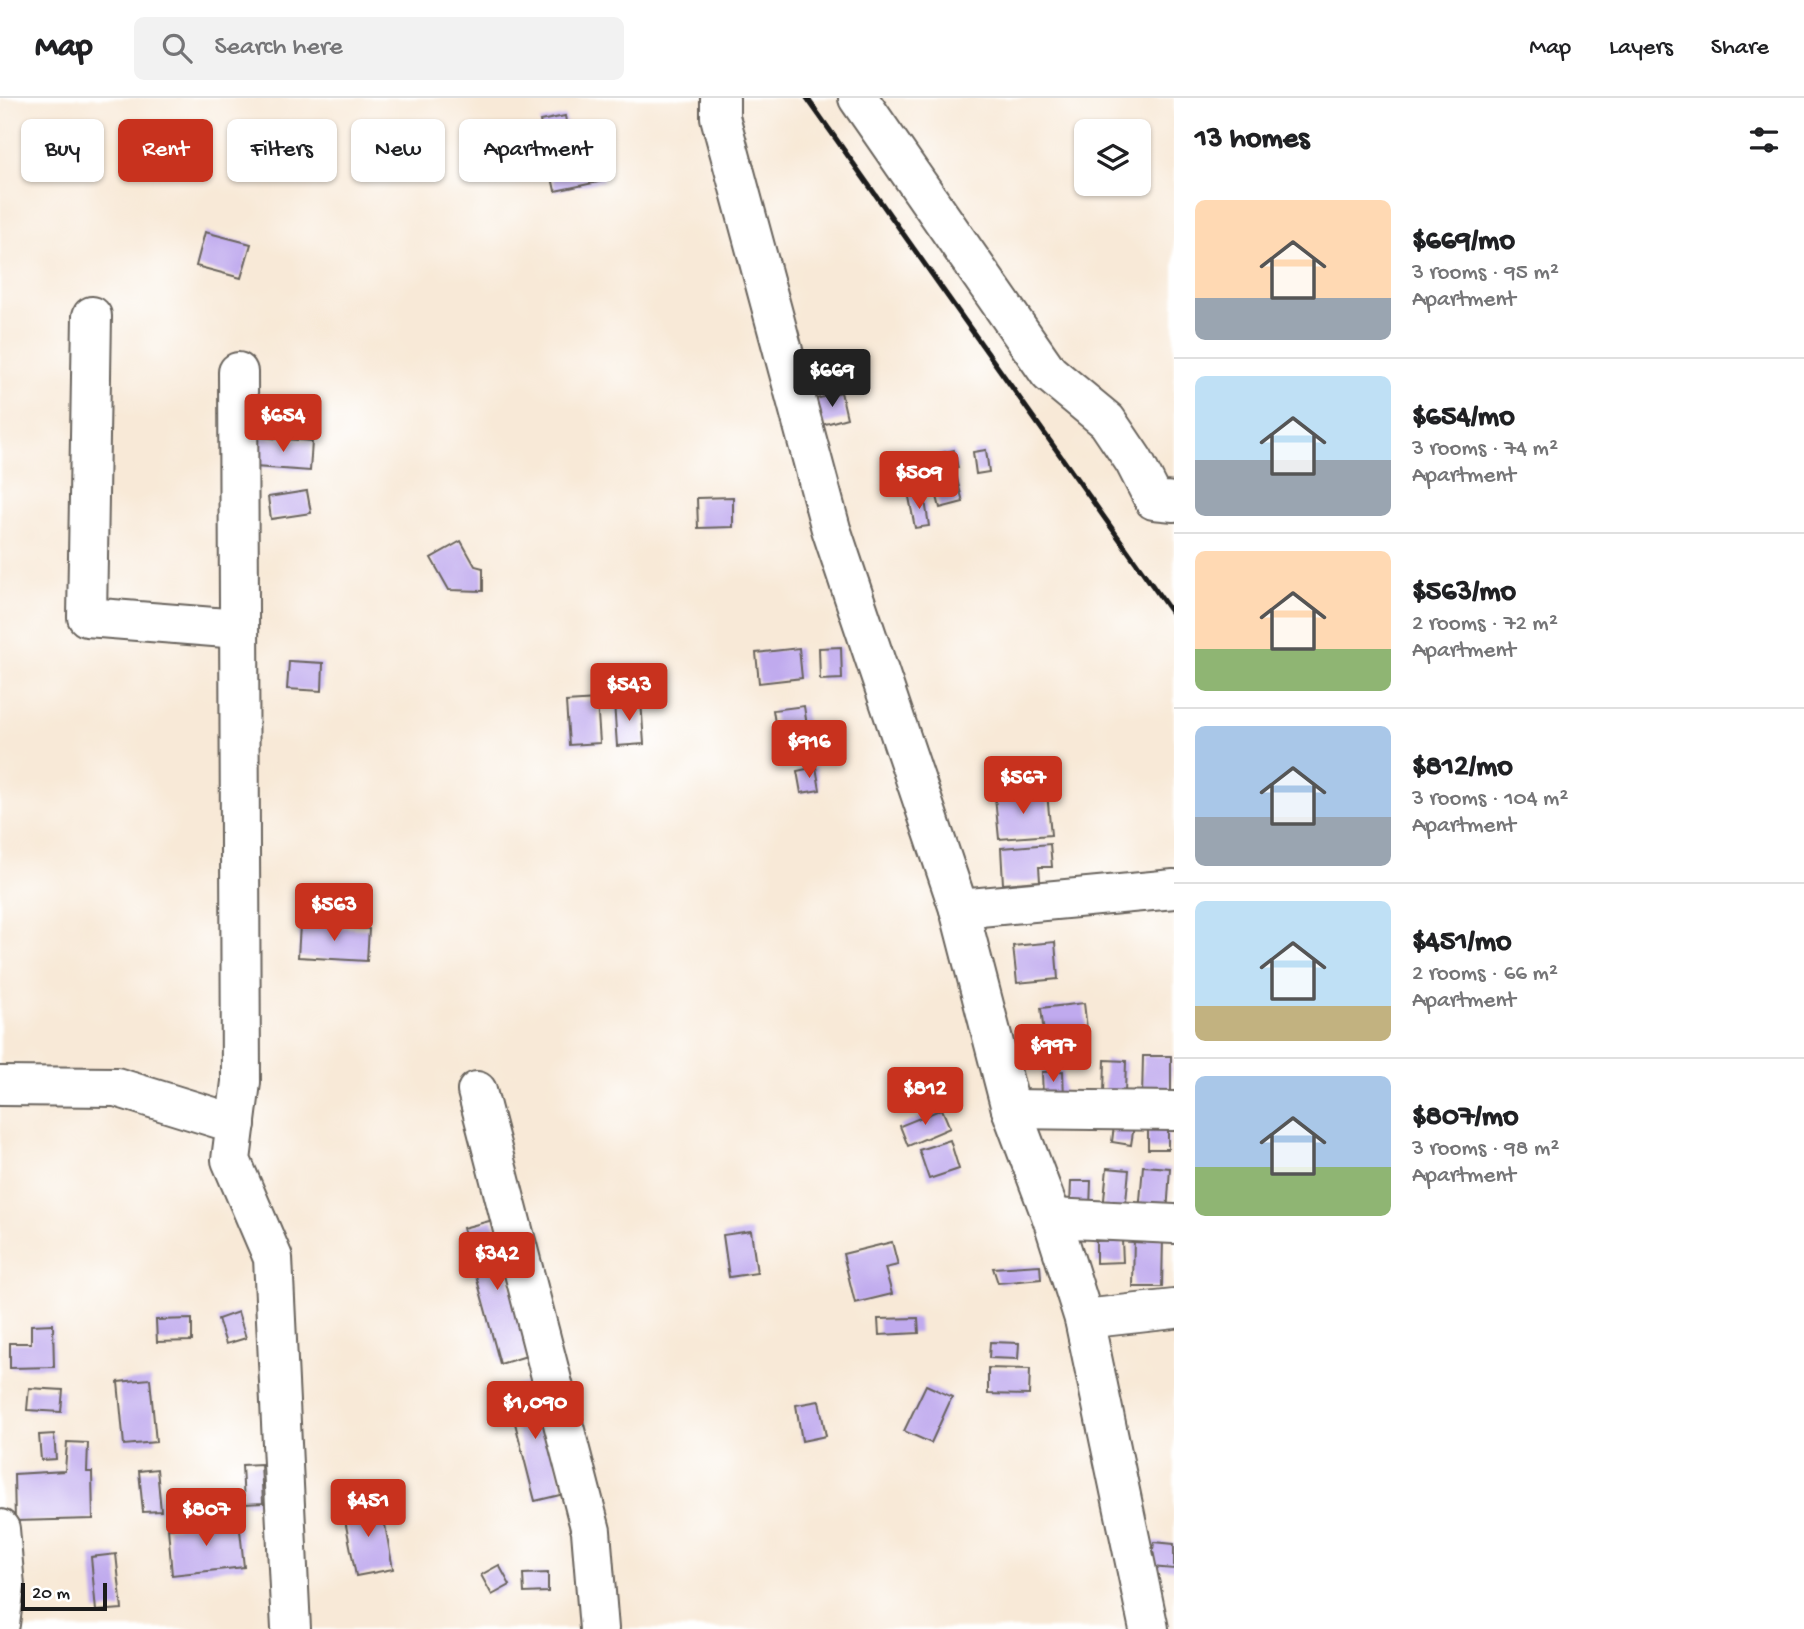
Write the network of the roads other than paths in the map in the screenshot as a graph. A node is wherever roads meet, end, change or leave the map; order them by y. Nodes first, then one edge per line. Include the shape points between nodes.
1 (720, 98) edge
2 (858, 98) edge
3 (92, 316) dead end
4 (237, 372) dead end
5 (1174, 502) edge
6 (239, 629) junction
7 (1174, 889) edge
8 (959, 909) junction
9 (0, 1086) edge
10 (477, 1091) dead end
11 (1011, 1109) junction
12 (1174, 1111) edge
13 (236, 1124) junction
14 (1052, 1218) junction
15 (1174, 1224) edge
16 (1174, 1309) edge
17 (1084, 1320) junction
18 (0, 1529) edge
19 (0, 1624) edge
20 (292, 1629) edge
21 (599, 1629) edge
22 (1149, 1629) edge

1 - 8 street via 720,117 831,529
2 - 5 street via 1049,373 1107,421 1135,461 1154,500
3 - 6 street via 87,617
4 - 6 street
6 - 13 street via 241,1082
7 - 8 street
8 - 11 street
9 - 13 street via 116,1087
10 - 21 street via 592,1531
11 - 12 street
11 - 14 street
13 - 20 street via 231,1160 273,1258
14 - 15 street
14 - 17 street
16 - 17 street
17 - 22 street
18 - 19 street via 5,1586

